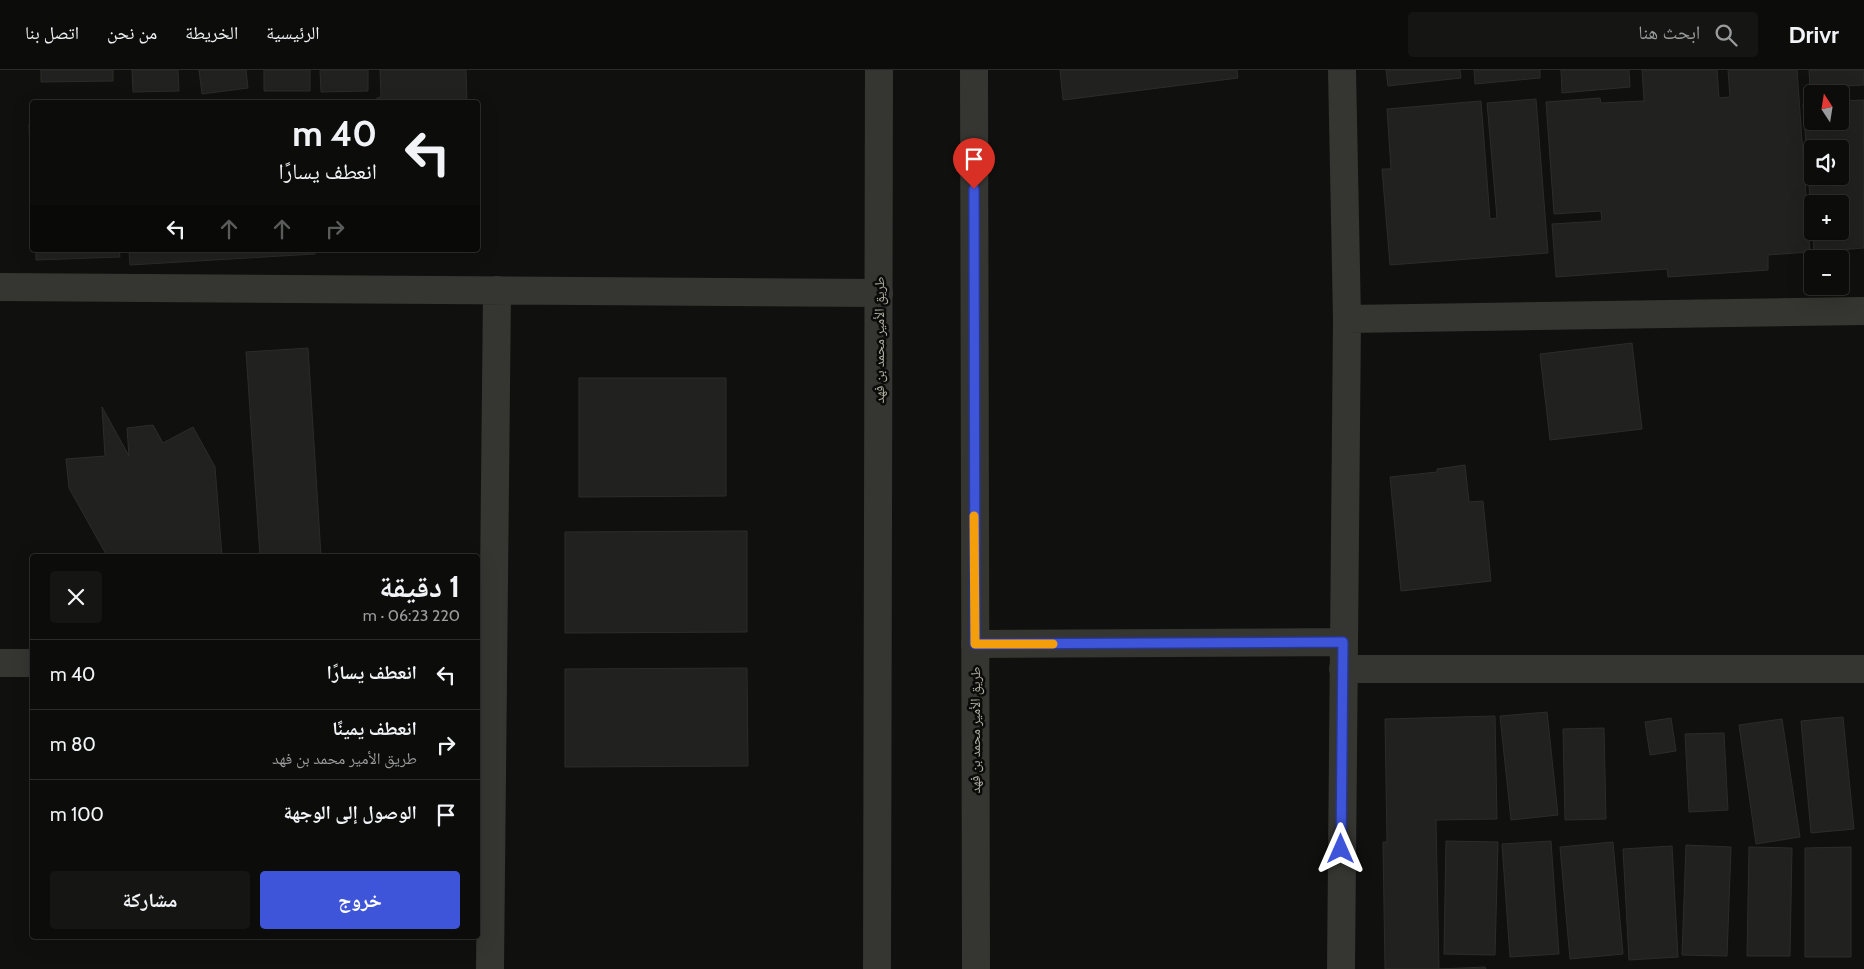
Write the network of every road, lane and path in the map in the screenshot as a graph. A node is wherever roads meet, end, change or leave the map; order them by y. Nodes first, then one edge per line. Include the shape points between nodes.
1 (879, 70) edge
2 (974, 70) edge
3 (1342, 70) edge
4 (0, 287) edge
5 (497, 290) junction
6 (879, 293) junction
7 (1864, 311) edge
8 (1347, 320) junction
9 (1343, 642) junction
10 (975, 644) junction
11 (0, 663) edge
12 (30, 663) edge
13 (485, 667) edge
14 (1343, 669) junction
15 (1864, 669) edge
16 (490, 969) edge
17 (877, 969) edge
18 (976, 969) edge
19 (1340, 969) edge

1 - 6 street, طريق الأمير محمد بن فهد
2 - 10 street, طريق الأمير محمد بن فهد
3 - 8 street
4 - 5 street
5 - 6 street
5 - 13 street
6 - 17 street, طريق الأمير محمد بن فهد
7 - 8 street
8 - 9 street
9 - 10 street
9 - 14 street
10 - 18 street, طريق الأمير محمد بن فهد
11 - 12 street
13 - 16 street
14 - 15 street
14 - 19 street

